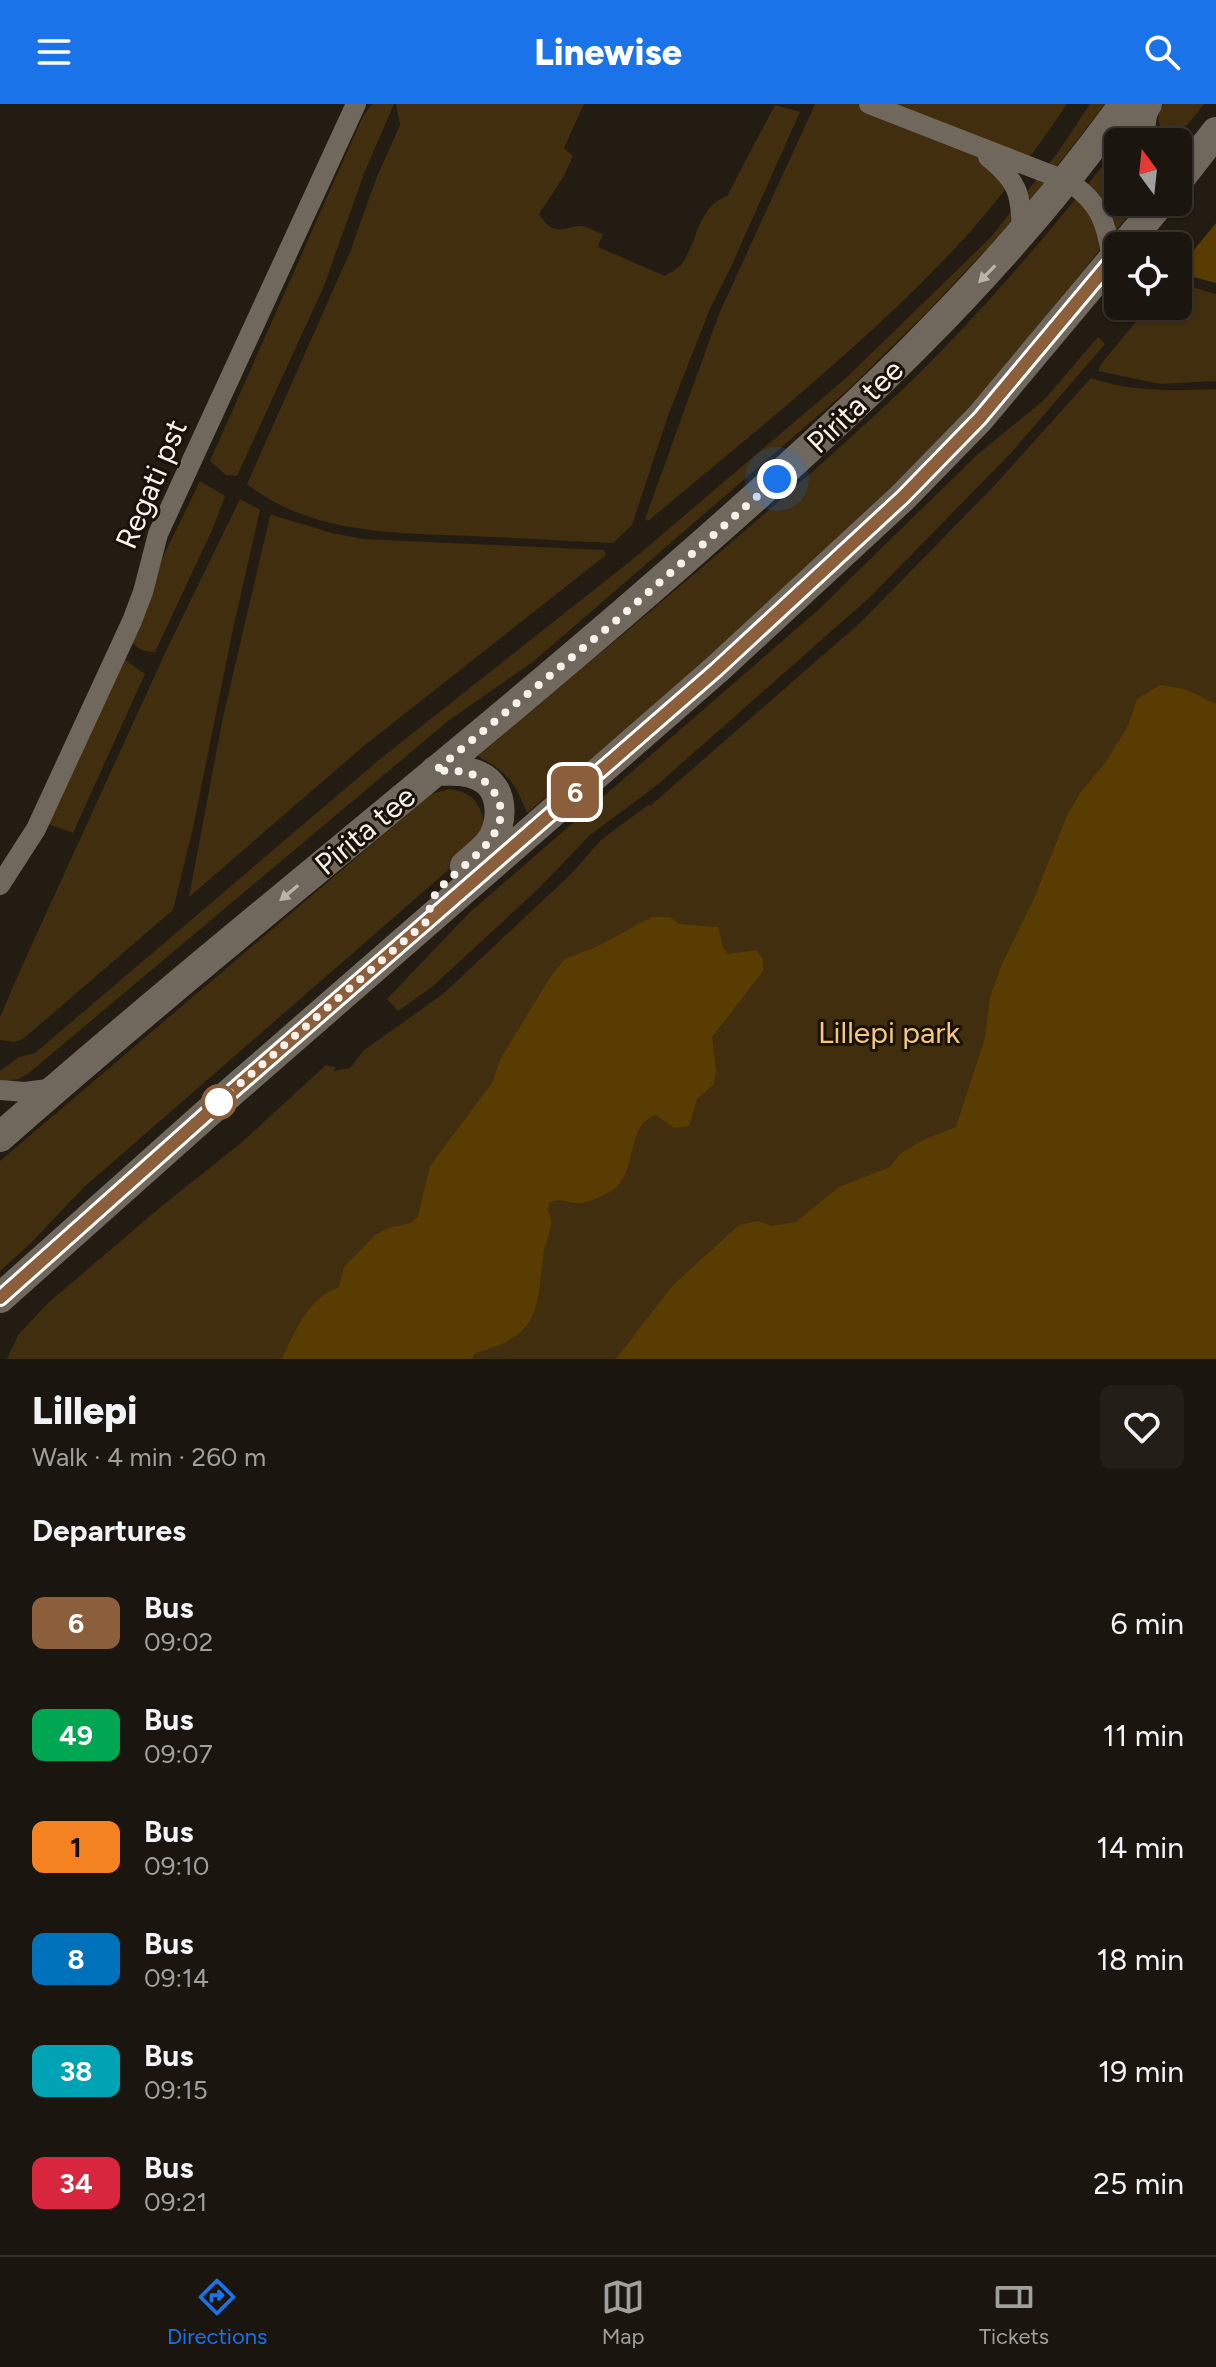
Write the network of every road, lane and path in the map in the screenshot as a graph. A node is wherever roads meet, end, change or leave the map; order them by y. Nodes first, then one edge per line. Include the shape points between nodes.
1 (356, 104) edge
2 (869, 104) edge
3 (1124, 104) edge
4 (1147, 104) edge
5 (1141, 128) edge
6 (972, 144) junction
7 (1067, 181) junction
8 (1149, 216) edge
9 (1107, 232) edge
10 (1136, 232) edge
11 (1022, 234) junction
12 (1104, 270) edge
13 (435, 771) junction
14 (0, 885) edge
15 (426, 922) junction
16 (56, 1088) junction
17 (0, 1090) edge
18 (0, 1137) edge
19 (0, 1298) edge

1 - 14 street, Regati pst via 158,534 132,621 36,829
2 - 6 street
3 - 7 main road, Pirita tee
4 - 5 main road
6 - 7 street
6 - 11 street via 1012,180
7 - 9 street via 1084,191
7 - 11 main road, Pirita tee
8 - 10 main road
11 -> 13 main road, Pirita tee via 906,358 800,459
12 - 15 main road via 980,418 903,497 716,670
13 - 15 main road via 459,770 482,777 494,791 501,817 490,842 435,894
13 -> 16 main road, Pirita tee
15 - 19 main road
16 - 17 street
16 - 18 main road, Pirita tee

